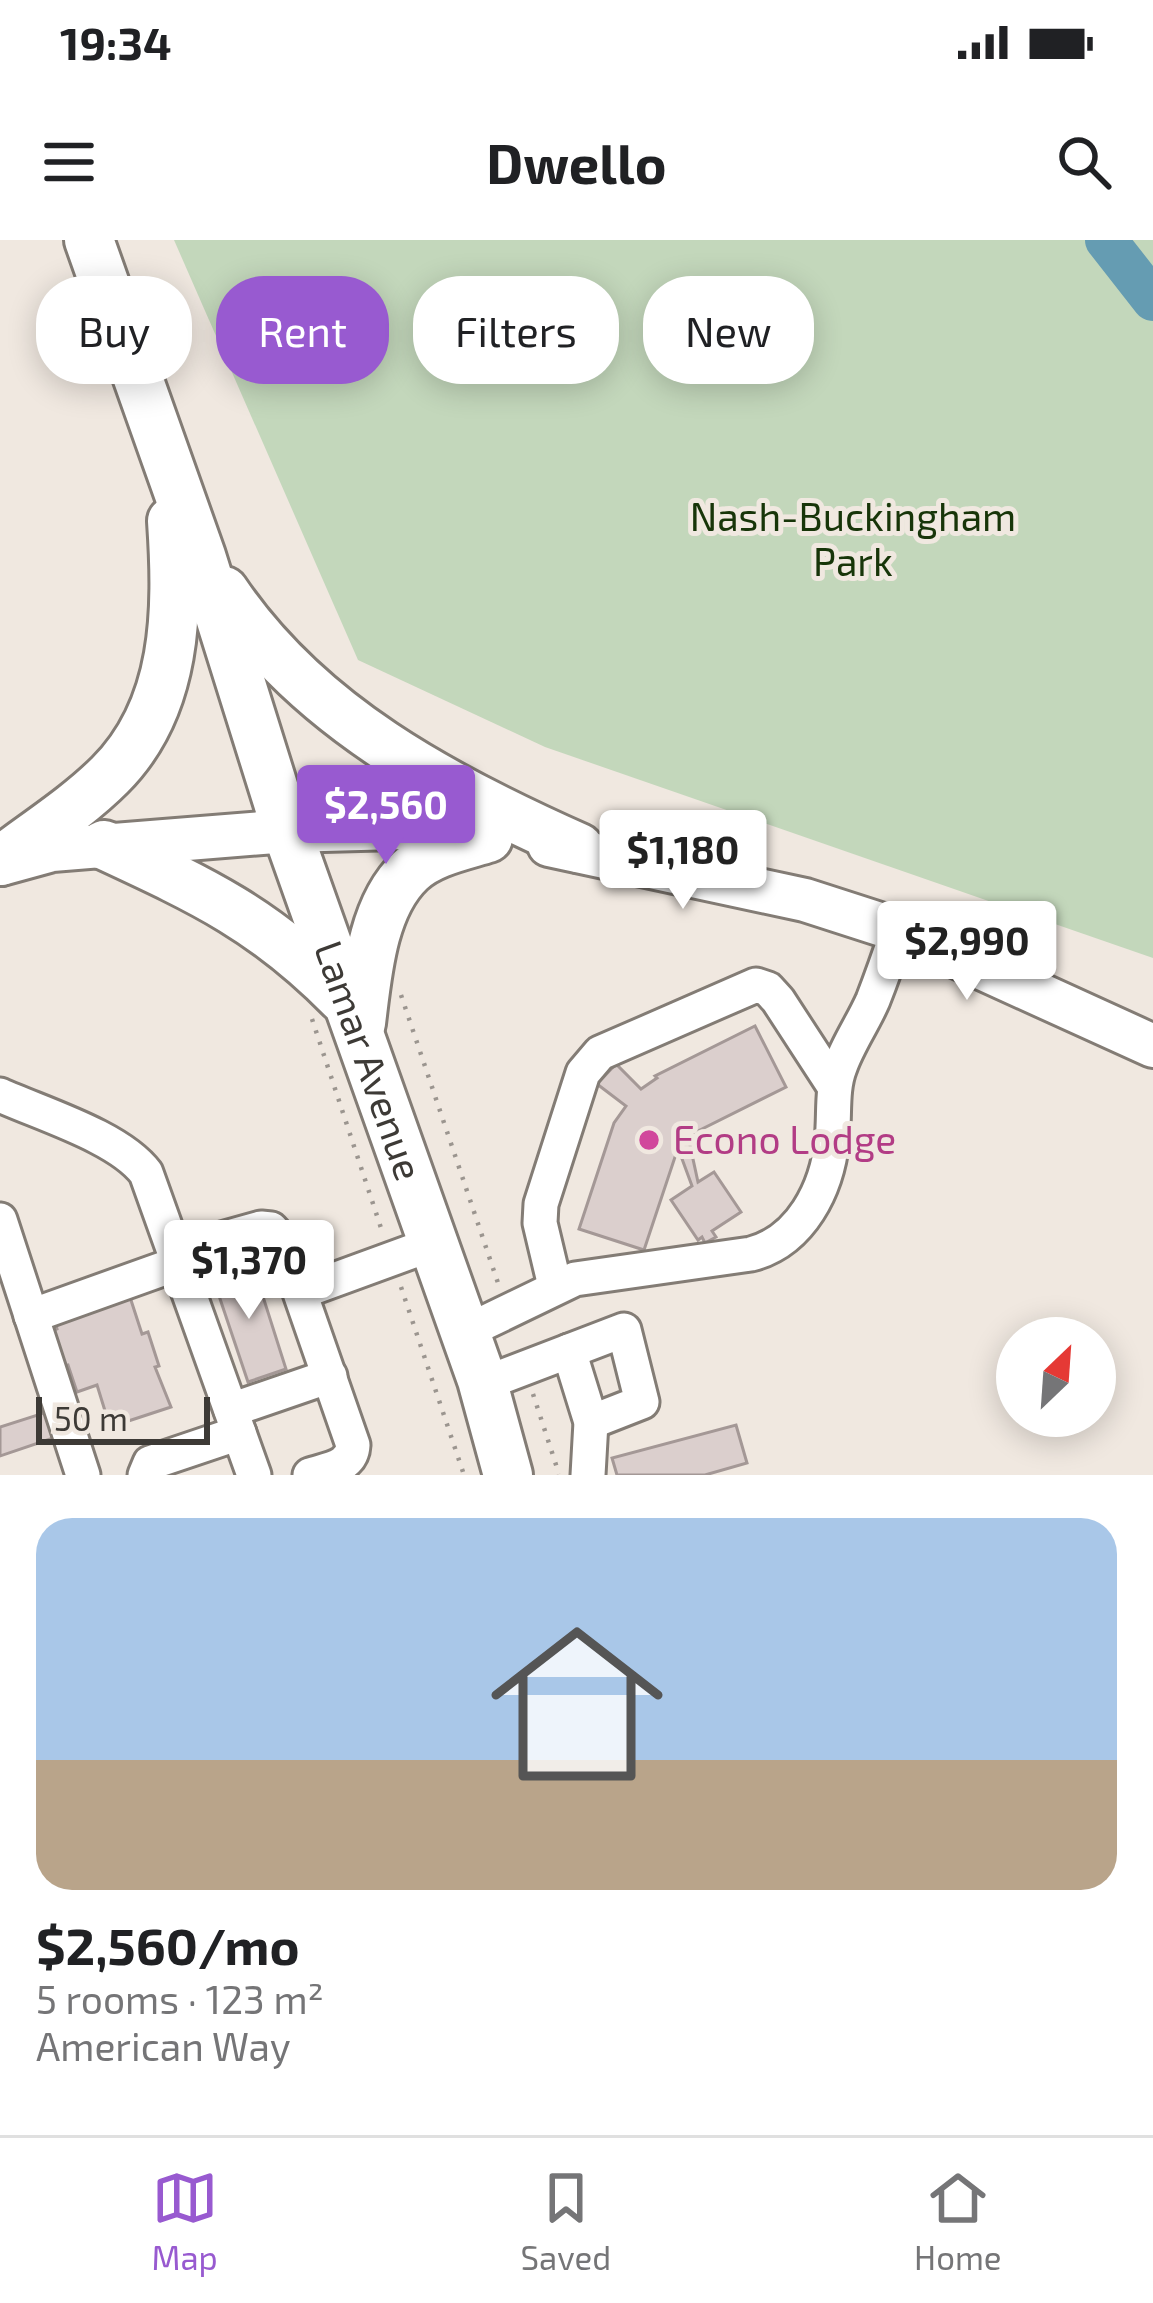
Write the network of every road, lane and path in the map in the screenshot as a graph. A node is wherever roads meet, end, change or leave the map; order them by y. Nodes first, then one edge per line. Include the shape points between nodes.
1 (89, 240) edge
2 (167, 456) junction
3 (201, 556) junction
4 (287, 831) junction
5 (488, 838) junction
6 (104, 845) junction
7 (579, 848) junction
8 (0, 863) edge
9 (898, 930) junction
10 (401, 995) dead end
11 (355, 1019) junction
12 (1153, 1046) edge
13 (834, 1086) junction
14 (4, 1098) edge
15 (0, 1220) edge
16 (435, 1243) junction
17 (177, 1257) junction
18 (555, 1286) junction
19 (301, 1292) junction
20 (18, 1299) edge
21 (486, 1321) junction
22 (568, 1351) junction
23 (330, 1376) junction
24 (504, 1376) junction
25 (235, 1422) junction
26 (591, 1422) junction
27 (83, 1475) edge
28 (145, 1475) edge
29 (254, 1475) edge
30 (310, 1475) edge
31 (508, 1475) edge
32 (560, 1475) edge
33 (588, 1475) edge

1 - 2 highway, Lamar Avenue
2 - 3 highway, Lamar Avenue
2 - 8 highway via 174,629 158,704 110,775
3 - 4 highway, Lamar Avenue
3 - 7 highway via 244,620 370,739 473,801
4 - 5 main road via 397,828
4 - 6 main road
4 - 11 highway, Lamar Avenue
5 - 7 main road
5 - 11 highway via 409,872 369,959
6 - 8 main road
6 - 11 highway via 239,911 310,966
7 - 9 main road
9 - 12 main road
9 - 13 lane
10 - 21 path
11 - 16 highway, Lamar Avenue
13 - 18 lane via 827,1169 782,1241 752,1254
13 - 18 lane via 778,1000 756,985 600,1053 583,1073 541,1204
14 - 17 lane via 138,1162
15 - 20 lane
16 - 19 lane
16 - 21 highway, Lamar Avenue
17 - 19 lane via 272,1229
17 - 20 lane
17 - 25 lane
18 - 21 lane
19 - 23 lane
20 - 27 lane
21 - 24 highway, Lamar Avenue
22 - 24 lane
22 - 26 lane
22 - 26 lane via 624,1330 642,1402
23 - 25 lane
23 - 30 lane via 354,1450 345,1463
24 - 31 highway, Lamar Avenue
24 - 32 path
25 - 28 lane via 150,1463
25 - 29 lane
26 - 33 lane

